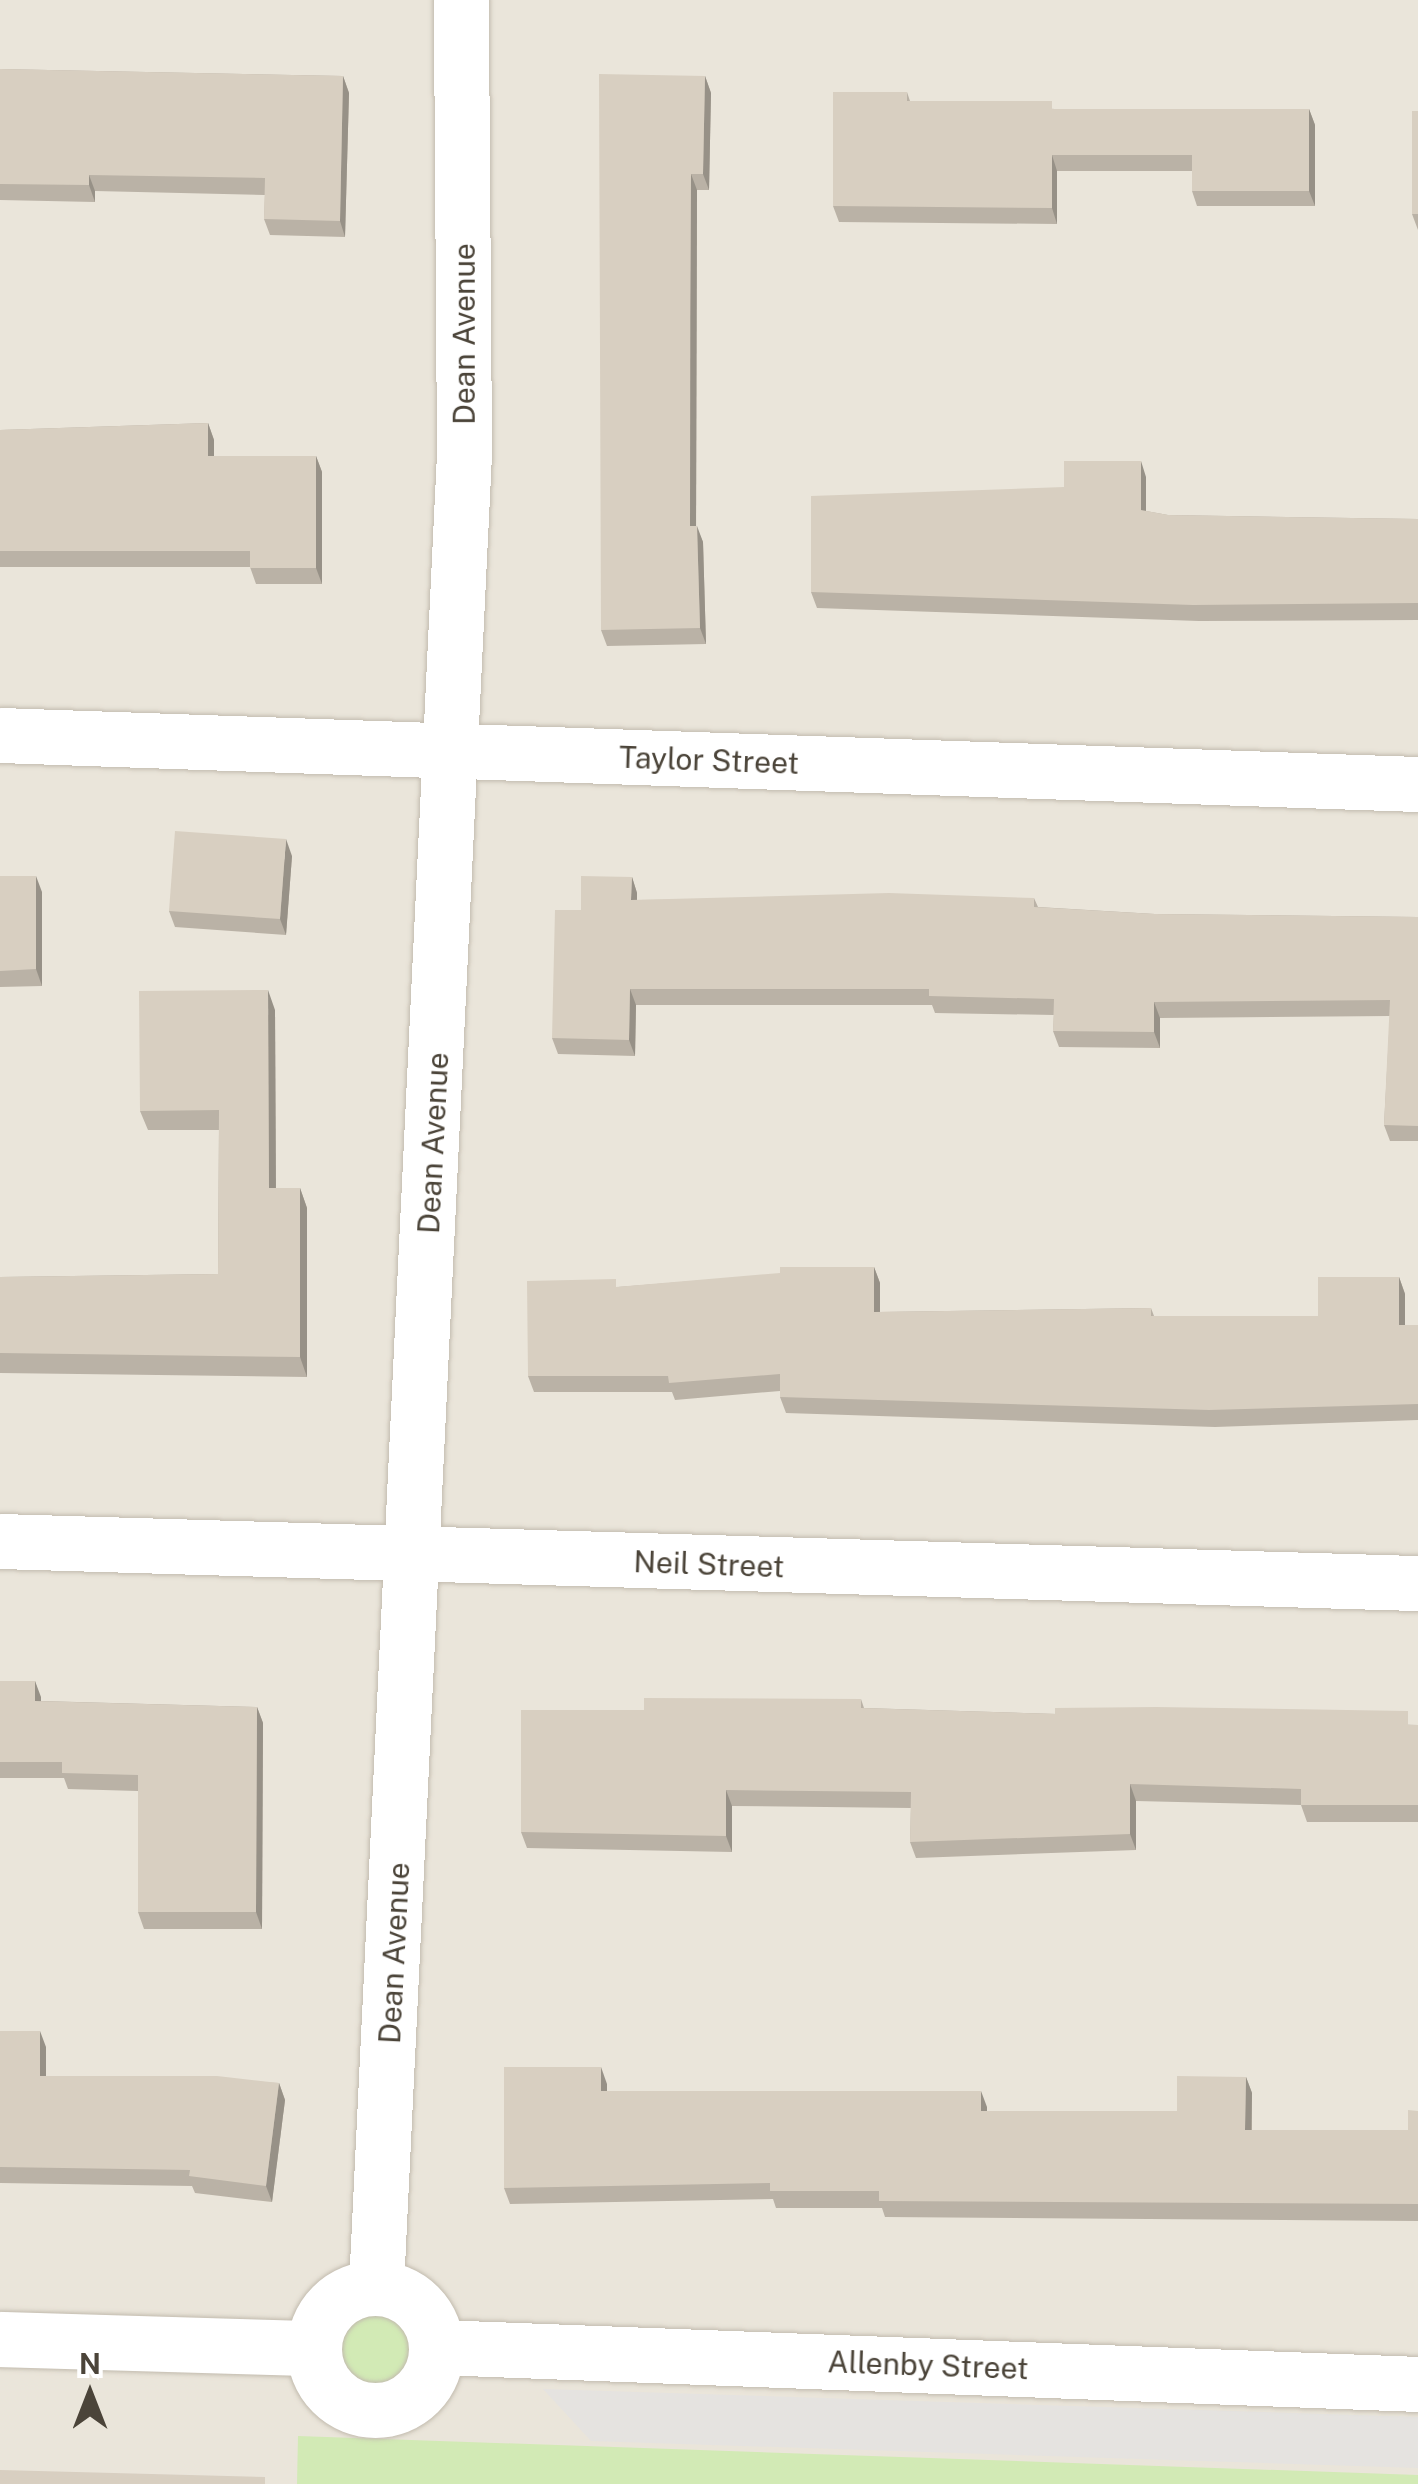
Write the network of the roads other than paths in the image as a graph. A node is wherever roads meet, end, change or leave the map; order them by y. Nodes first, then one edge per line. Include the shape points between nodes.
1 (461, 0) edge
2 (0, 735) edge
3 (451, 752) junction
4 (1418, 784) edge
5 (0, 1541) edge
6 (415, 1556) junction
7 (1418, 1583) edge
8 (376, 2286) junction
9 (0, 2339) edge
10 (438, 2346) junction
11 (312, 2348) junction
12 (1418, 2384) edge

1 - 3 street, Dean Avenue via 464,451
2 - 3 street, Taylor Street
3 - 4 street, Taylor Street
3 - 6 street, Dean Avenue
5 - 6 street, Neil Street
6 - 7 street, Neil Street
6 - 8 street, Dean Avenue
8 - 10 street via 406,2295 428,2317
8 - 11 street via 344,2295 321,2317
9 - 11 street
10 - 11 street via 430,2380 405,2404 372,2412 342,2403 319,2379
10 - 12 street, Allenby Street

